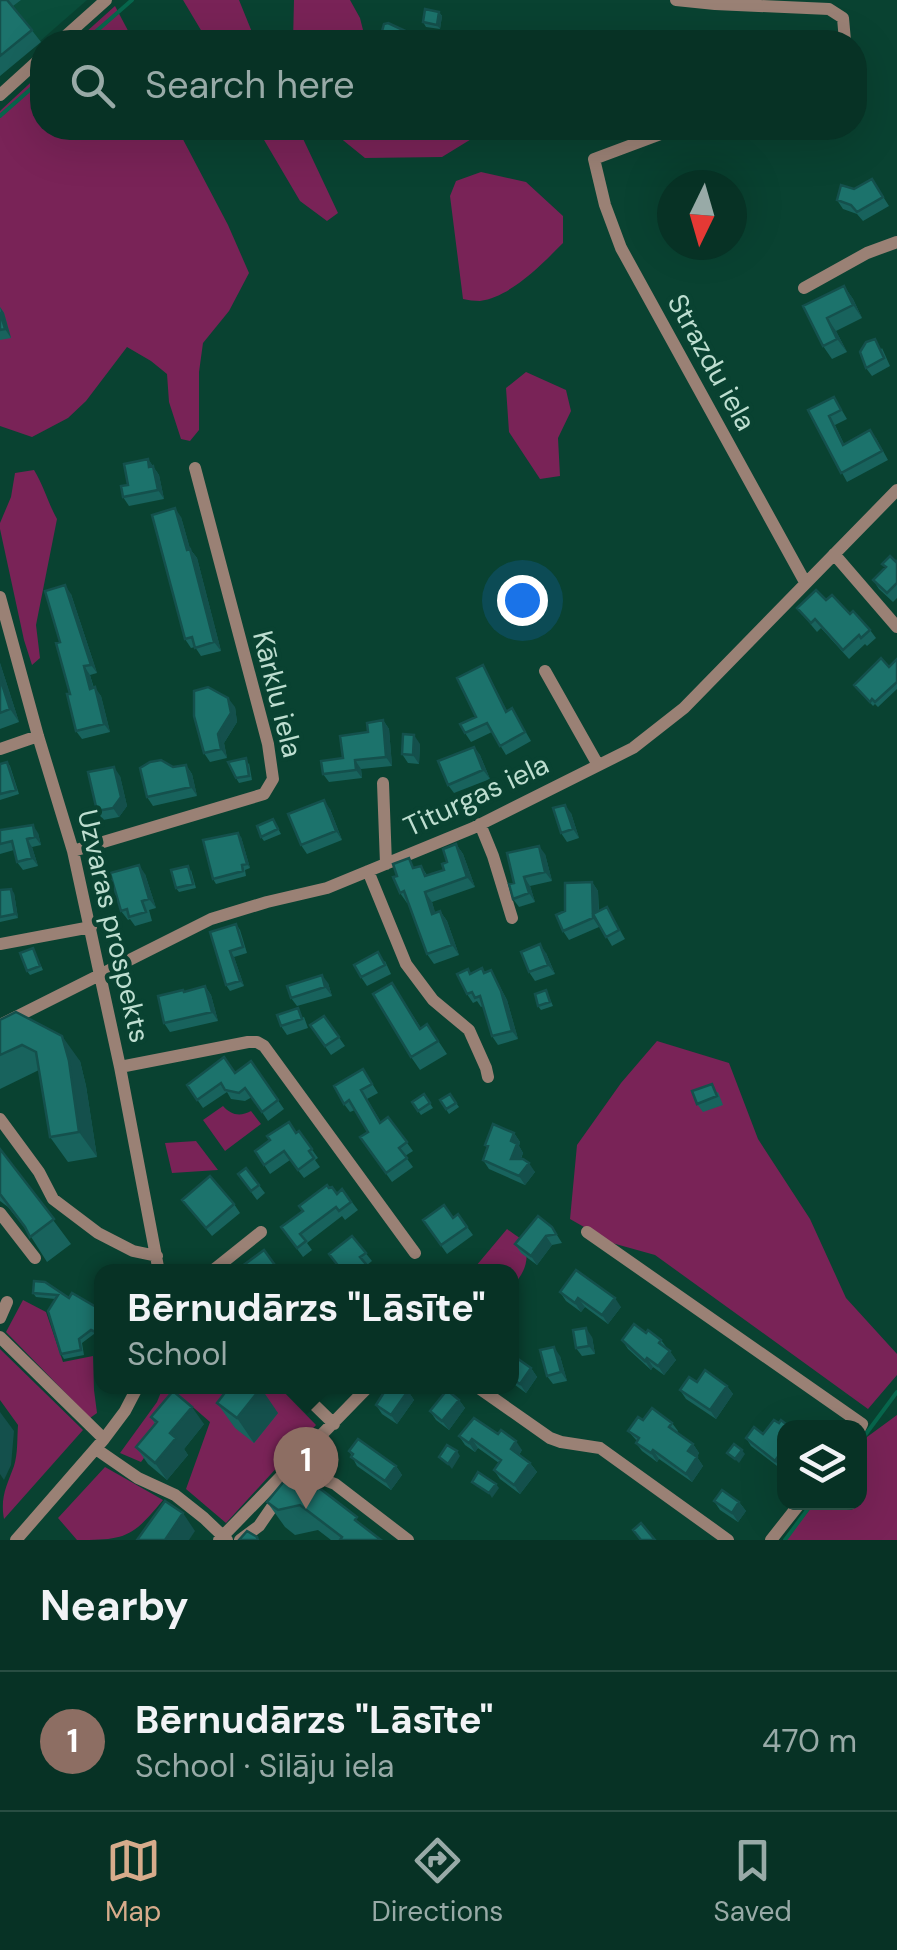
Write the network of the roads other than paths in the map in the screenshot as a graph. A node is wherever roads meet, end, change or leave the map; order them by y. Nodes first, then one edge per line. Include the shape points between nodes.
1 (106, 0) edge
2 (676, 0) edge
3 (72, 30) edge
4 (845, 30) edge
5 (30, 69) edge
6 (0, 95) edge
7 (645, 140) edge
8 (897, 242) edge
9 (804, 288) dead end
10 (194, 468) dead end
11 (897, 490) edge
12 (834, 554) junction
13 (805, 582) junction
14 (0, 596) edge
15 (897, 627) edge
16 (544, 671) dead end
17 (38, 736) junction
18 (0, 748) edge
19 (598, 765) junction
20 (383, 783) dead end
21 (480, 824) junction
22 (74, 852) junction
23 (386, 864) junction
24 (368, 871) junction
25 (512, 918) dead end
26 (91, 927) junction
27 (0, 944) edge
28 (100, 976) junction
29 (0, 1025) edge
30 (120, 1067) junction
31 (488, 1077) dead end
32 (0, 1119) edge
33 (0, 1212) edge
34 (261, 1232) dead end
35 (587, 1232) dead end
36 (415, 1254) dead end
37 (157, 1256) junction
38 (36, 1258) dead end
39 (158, 1264) edge
40 (222, 1264) edge
41 (7, 1302) dead end
42 (0, 1318) edge
43 (0, 1338) edge
44 (134, 1394) edge
45 (303, 1394) edge
46 (361, 1394) edge
47 (487, 1394) edge
48 (853, 1420) edge
49 (334, 1424) junction
50 (100, 1444) junction
51 (312, 1445) junction
52 (322, 1479) junction
53 (794, 1510) edge
54 (223, 1539) edge
55 (16, 1540) edge
56 (240, 1540) edge
57 (408, 1540) edge
58 (728, 1540) edge
59 (771, 1540) edge

1 - 3 street
2 - 4 street via 829,9 844,18
5 - 6 street
7 - 13 street, Strazdu iela via 594,159 605,205 621,248
8 - 9 street
10 - 22 street, Kārklu iela via 273,779 264,794
11 - 12 street, Titurgas iela
12 - 13 street, Titurgas iela
12 - 15 street
13 - 19 street, Titurgas iela via 684,708 633,748
14 - 17 street, Uzvaras prospekts
16 - 19 street
17 - 18 street
17 - 22 street, Uzvaras prospekts
19 - 21 street, Titurgas iela
20 - 23 street
21 - 23 street, Titurgas iela
21 - 25 street
22 - 26 street, Uzvaras prospekts
23 - 24 street, Titurgas iela
24 - 28 street, Titurgas iela via 211,919
24 - 31 street via 406,964 433,1000 469,1030
26 - 27 street
26 - 28 street, Uzvaras prospekts
28 - 29 street, Titurgas iela
28 - 30 street, Uzvaras prospekts
30 - 36 street via 248,1042 264,1046
30 - 37 street, Uzvaras prospekts
32 - 37 street via 53,1199 98,1233
33 - 38 street
34 - 40 street
35 - 48 street
37 - 39 street, Uzvaras prospekts
41 - 42 street
43 - 50 street
44 - 50 street
45 - 49 street
46 - 49 street
47 - 58 street via 550,1438 600,1448
49 - 51 street
50 - 54 street via 104,1457 175,1495
50 - 55 street
51 - 52 street
51 - 54 street
52 - 56 street via 280,1496
52 - 57 street
53 - 59 street

